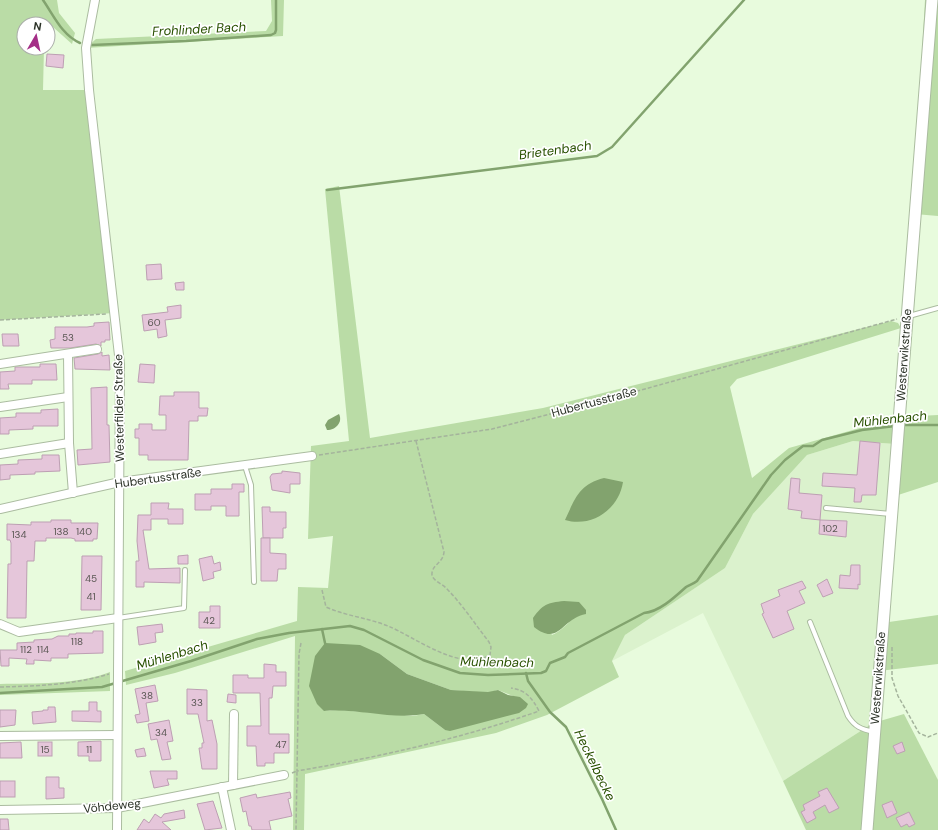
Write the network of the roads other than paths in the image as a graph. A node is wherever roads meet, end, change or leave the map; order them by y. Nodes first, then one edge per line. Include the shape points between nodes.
1 (95, 0) edge
2 (932, 0) edge
3 (938, 308) edge
4 (907, 316) junction
5 (98, 350) dead end
6 (68, 354) junction
7 (0, 364) edge
8 (68, 397) junction
9 (0, 407) edge
10 (69, 443) junction
11 (0, 454) edge
12 (312, 456) road end
13 (244, 466) junction
14 (120, 482) junction
15 (73, 493) junction
16 (826, 508) dead end
17 (0, 509) edge
18 (891, 514) junction
19 (185, 570) dead end
20 (254, 582) dead end
21 (118, 618) junction
22 (810, 622) dead end
23 (0, 624) edge
24 (234, 714) dead end
25 (874, 732) junction
26 (117, 735) junction
27 (0, 736) edge
28 (284, 775) road end
29 (233, 785) junction
30 (222, 787) junction
31 (117, 808) junction
32 (0, 810) edge
33 (117, 830) edge
34 (231, 830) edge
35 (866, 830) edge

1 - 14 street, Westerfilder Straße via 86,48 120,364
2 - 4 street, Westerwikstraße
3 - 4 lane
4 - 18 street, Westerwikstraße
5 - 6 street
6 - 7 street
6 - 8 street
8 - 9 street
8 - 10 street
10 - 11 street
10 - 15 street
12 - 13 street, Hubertusstraße
13 - 14 street, Hubertusstraße
13 - 20 lane via 251,485
14 - 15 street, Hubertusstraße
14 - 21 street, Westerfilder Straße
15 - 17 street, Hubertusstraße
16 - 18 lane
18 - 25 street, Westerwikstraße
19 - 21 lane via 184,608
21 - 23 street via 19,632
21 - 26 street, Westerfilder Straße
22 - 25 lane via 848,716 854,725
24 - 29 street
25 - 35 street, Westerwikstraße
26 - 27 street
26 - 31 street, Westerfilder Straße
28 - 29 street, Vöhdeweg
29 - 30 street, Vöhdeweg
30 - 31 street, Vöhdeweg
30 - 34 street
31 - 32 street, Vöhdeweg
31 - 33 street, Westerfilder Straße

